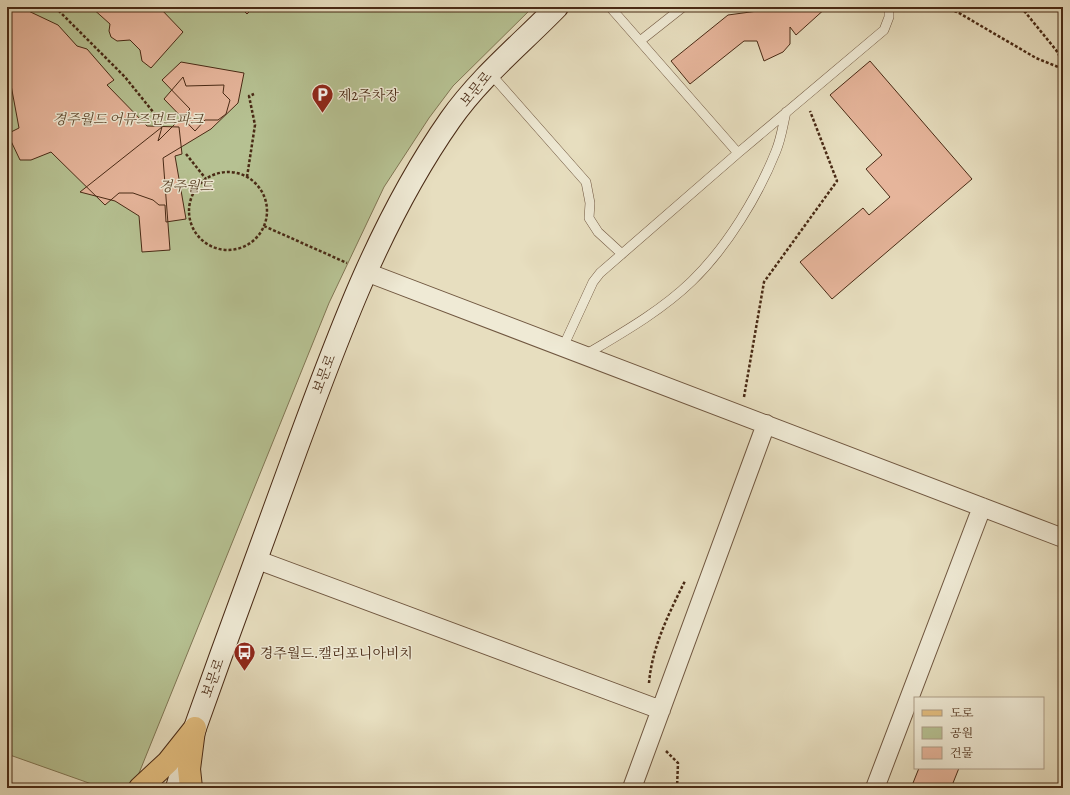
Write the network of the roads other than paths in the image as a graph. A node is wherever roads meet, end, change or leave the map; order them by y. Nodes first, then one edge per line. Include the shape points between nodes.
1 (558, 7) edge
2 (610, 7) edge
3 (683, 7) edge
4 (889, 7) edge
5 (640, 41) junction
6 (490, 72) junction
7 (786, 112) junction
8 (738, 153) junction
9 (622, 254) junction
10 (366, 272) junction
11 (562, 347) junction
12 (584, 355) junction
13 (766, 424) junction
14 (982, 506) junction
15 (1063, 538) edge
16 (255, 559) junction
17 (654, 707) junction
18 (195, 728) junction
19 (140, 788) edge
20 (177, 788) edge
21 (191, 788) edge
22 (632, 788) edge
23 (875, 788) edge

1 - 6 street, 보문로
2 - 5 lane
3 - 5 lane
4 - 7 lane via 889,17 884,30
5 - 8 lane
6 - 9 lane via 586,182 590,203 589,218 598,232
6 - 10 street, 보문로 via 452,118 422,161 402,196
7 - 8 lane
7 - 12 lane via 777,150 759,189 725,243 687,285 644,319
8 - 9 lane
9 - 11 lane via 592,282
10 - 11 street
10 - 16 street, 보문로 via 328,362
11 - 12 street
12 - 13 street
13 - 14 street
13 - 17 street
14 - 15 street
14 - 23 street
16 - 17 street
16 - 18 street, 보문로
17 - 22 street via 654,728
18 - 19 main road via 168,762
18 - 20 street, 보문로
18 - 21 main road via 189,769

